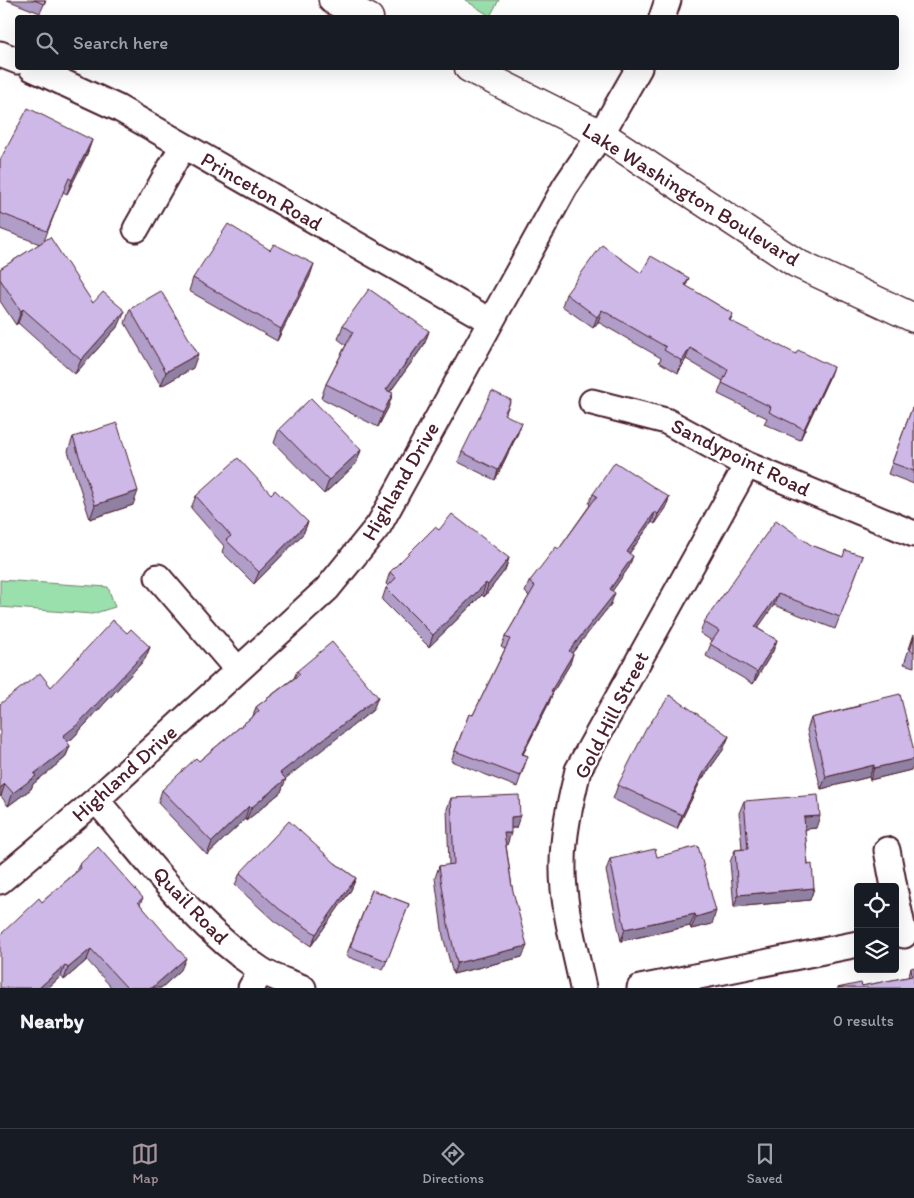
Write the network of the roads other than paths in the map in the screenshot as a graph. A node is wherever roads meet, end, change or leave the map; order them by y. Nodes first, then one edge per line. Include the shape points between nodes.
1 (333, 0) edge
2 (668, 0) edge
3 (362, 15) edge
4 (663, 15) edge
5 (0, 54) edge
6 (15, 60) edge
7 (36, 70) edge
8 (473, 70) edge
9 (639, 70) edge
10 (601, 134) junction
11 (183, 146) junction
12 (136, 229) dead end
13 (914, 318) edge
14 (490, 321) junction
15 (592, 402) dead end
16 (747, 465) junction
17 (914, 534) edge
18 (158, 577) dead end
19 (238, 670) junction
20 (96, 800) junction
21 (886, 850) dead end
22 (0, 881) edge
23 (893, 883) edge
24 (899, 911) edge
25 (904, 934) edge
26 (854, 945) edge
27 (257, 979) edge
28 (303, 988) edge
29 (583, 988) edge
30 (640, 988) edge

1 - 3 street
2 - 4 street
5 - 6 street
7 - 11 street, Princeton Road via 118,108
8 - 10 street, Lake Washington Boulevard
9 - 10 street, Highland Drive
10 - 13 street, Lake Washington Boulevard via 796,263
10 - 14 street, Highland Drive via 565,187
11 - 12 street
11 - 14 street, Princeton Road
14 - 19 street, Highland Drive via 379,525 327,589
15 - 16 street, Sandypoint Road via 666,421
16 - 17 street, Sandypoint Road
16 - 29 street, Gold Hill Street via 578,770 566,825 562,866
18 - 19 street
19 - 20 street, Highland Drive
20 - 22 street, Highland Drive
20 - 27 street, Quail Road via 199,919
21 - 23 street
24 - 25 street
26 - 30 street
27 - 28 street, Quail Road

